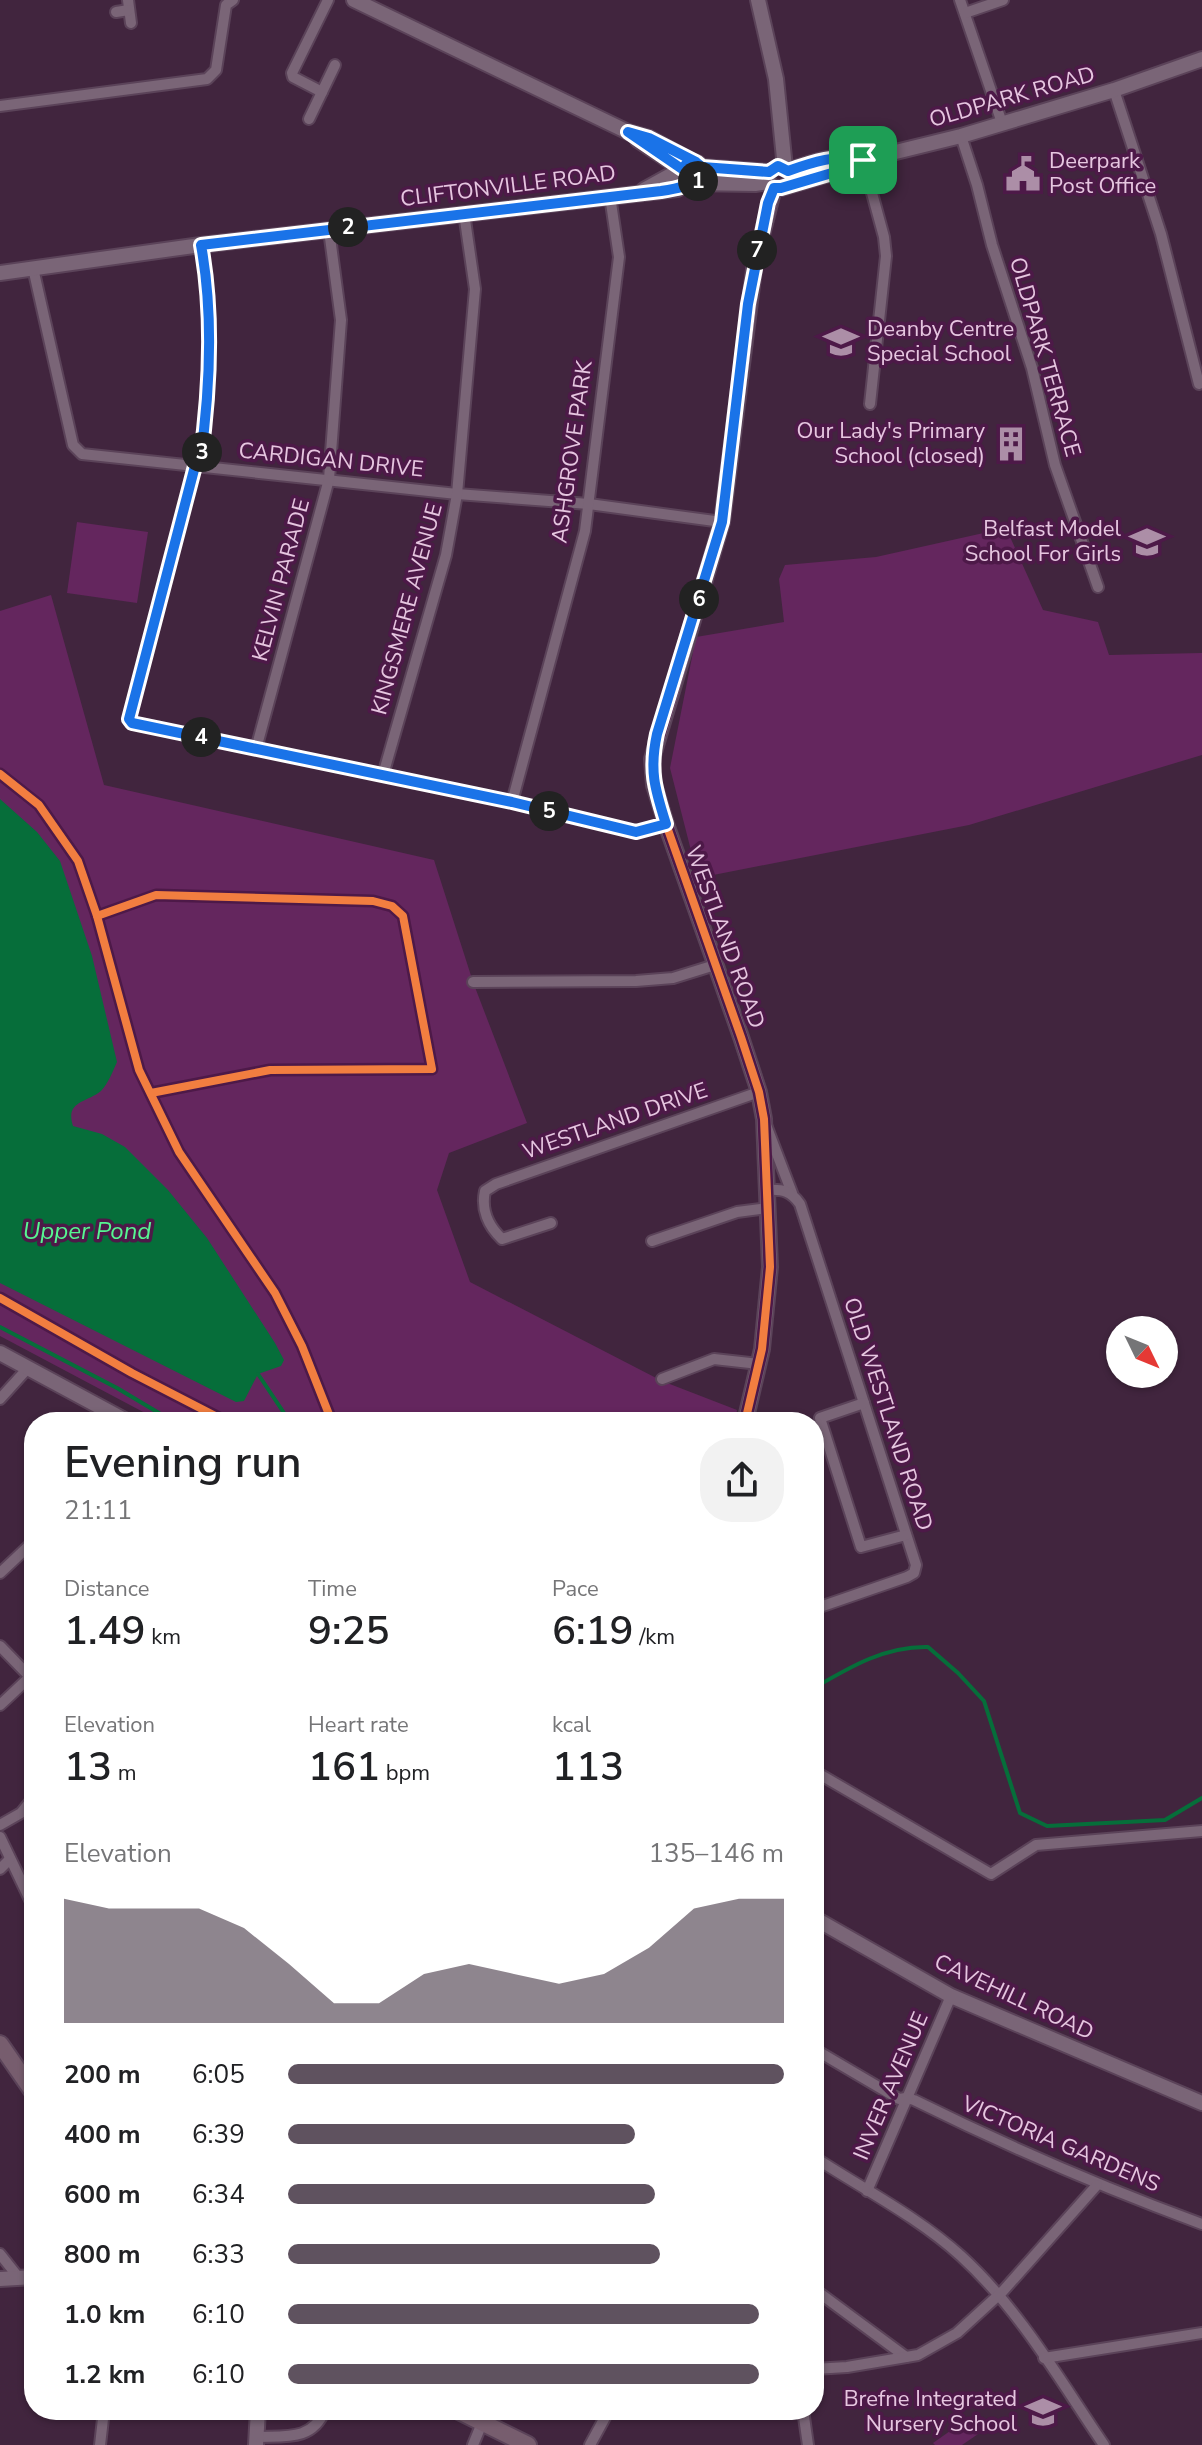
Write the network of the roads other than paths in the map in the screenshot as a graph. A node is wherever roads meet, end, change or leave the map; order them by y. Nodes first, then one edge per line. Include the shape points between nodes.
1 (233, 0) edge
2 (328, 0) edge
3 (354, 0) edge
4 (758, 0) edge
5 (960, 0) edge
6 (1003, 0) edge
7 (129, 5) edge
8 (116, 12) dead end
9 (965, 13) junction
10 (131, 23) dead end
11 (1202, 59) edge
12 (335, 65) dead end
13 (1114, 90) junction
14 (322, 92) junction
15 (0, 106) edge
16 (309, 119) dead end
17 (1002, 123) junction
18 (961, 136) junction
19 (863, 160) junction
20 (693, 173) junction
21 (778, 178) junction
22 (610, 196) junction
23 (464, 213) junction
24 (329, 230) junction
25 (201, 245) junction
26 (33, 268) junction
27 (1, 269) edge
28 (1199, 384) dead end
29 (870, 404) dead end
30 (195, 466) junction
31 (329, 479) junction
32 (457, 494) junction
33 (589, 504) junction
34 (722, 522) junction
35 (1098, 587) dead end
36 (256, 749) junction
37 (383, 775) junction
38 (512, 802) junction
39 (666, 824) junction
40 (715, 965) junction
41 (473, 982) dead end
42 (759, 1092) junction
43 (764, 1119) junction
44 (767, 1190) junction
45 (792, 1193) junction
46 (768, 1208) junction
47 (551, 1223) dead end
48 (652, 1241) dead end
49 (0, 1353) edge
50 (759, 1364) junction
51 (28, 1368) junction
52 (662, 1379) dead end
53 (0, 1399) edge
54 (864, 1403) junction
55 (109, 1412) edge
56 (747, 1412) edge
57 (824, 1417) edge
58 (824, 1431) edge
59 (906, 1535) junction
60 (24, 1550) edge
61 (0, 1573) edge
62 (824, 1605) edge
63 (0, 1646) edge
64 (24, 1668) edge
65 (24, 1684) edge
66 (0, 1705) edge
67 (824, 1777) edge
68 (24, 1809) edge
69 (0, 1825) edge
70 (1202, 1831) edge
71 (0, 1837) edge
72 (10, 1859) junction
73 (0, 1869) edge
74 (24, 1888) edge
75 (824, 1924) edge
76 (951, 1996) junction
77 (0, 2044) edge
78 (824, 2055) edge
79 (24, 2079) edge
80 (906, 2098) junction
81 (1202, 2103) edge
82 (824, 2163) edge
83 (1097, 2185) junction
84 (867, 2191) junction
85 (1202, 2224) edge
86 (0, 2254) edge
87 (24, 2276) edge
88 (24, 2278) edge
89 (0, 2279) edge
90 (998, 2295) junction
91 (824, 2296) edge
92 (1202, 2333) edge
93 (906, 2357) junction
94 (1044, 2358) junction
95 (824, 2368) edge
96 (103, 2420) edge
97 (258, 2420) edge
98 (320, 2420) edge
99 (476, 2420) edge
100 (604, 2420) edge
101 (804, 2420) edge
102 (482, 2423) junction
103 (257, 2441) edge
104 (100, 2445) edge
105 (473, 2445) edge
106 (528, 2445) edge
107 (590, 2445) edge
108 (808, 2445) edge
109 (1104, 2445) edge

1 - 15 street via 226,5 216,70 207,79
2 - 14 street via 292,73
3 - 20 street via 628,132
4 - 21 street via 776,79
5 - 9 street
6 - 9 street
7 - 8 street
7 - 10 street
9 - 17 street
11 - 13 street, OLDPARK ROAD
12 - 14 street
13 - 17 street, OLDPARK ROAD
13 - 28 street via 1161,234
14 - 16 street
17 - 18 street, OLDPARK ROAD
18 - 19 street, OLDPARK ROAD
18 - 35 street, OLDPARK TERRACE via 1032,368 1055,465
19 - 21 street, OLDPARK ROAD via 842,170
19 - 29 street via 886,256
20 - 21 street via 755,184
20 - 22 street, CLIFTONVILLE ROAD via 640,192
21 - 34 street, WESTLAND ROAD via 752,276
22 - 23 street, CLIFTONVILLE ROAD
22 - 33 street, ASHGROVE PARK via 619,257
23 - 24 street, CLIFTONVILLE ROAD
23 - 32 street, KINGSMERE AVENUE via 475,289
24 - 25 street, CLIFTONVILLE ROAD
24 - 31 street, KELVIN PARADE via 341,320
25 - 26 street, CLIFTONVILLE ROAD
25 - 30 street via 210,344 203,446
26 - 27 street, CLIFTONVILLE ROAD
26 - 30 street, CARDIGAN DRIVE via 73,445 82,454
30 - 31 street, CARDIGAN DRIVE
30 - 36 street via 129,719
31 - 32 street, CARDIGAN DRIVE
31 - 36 street, KELVIN PARADE
32 - 33 street, CARDIGAN DRIVE
32 - 37 street, KINGSMERE AVENUE via 446,555
33 - 34 street, CARDIGAN DRIVE
33 - 38 street, ASHGROVE PARK
34 - 39 street, WESTLAND ROAD via 652,759
36 - 37 street
37 - 38 street
38 - 39 street via 636,832
39 - 40 street, WESTLAND ROAD
40 - 41 street via 673,978 636,981
40 - 42 street, WESTLAND ROAD
42 - 43 street, WESTLAND ROAD
42 - 47 street, WESTLAND DRIVE via 485,1191 482,1203 502,1239
43 - 44 street, WESTLAND ROAD
43 - 45 street, OLD WESTLAND ROAD
44 - 45 street
44 - 46 street, WESTLAND ROAD
45 - 54 street, OLD WESTLAND ROAD via 812,1238
46 - 48 street via 737,1212
46 - 50 street, WESTLAND ROAD via 770,1267
49 - 51 street
50 - 52 street via 714,1359
50 - 56 street, WESTLAND ROAD
51 - 53 street
51 - 55 street
54 - 57 street
54 - 59 street, OLD WESTLAND ROAD
58 - 59 street via 861,1547
59 - 62 street, OLD WESTLAND ROAD via 914,1573
60 - 61 street
63 - 64 street
65 - 66 street
67 - 70 street via 991,1874 1036,1845
68 - 69 street
71 - 72 street
72 - 73 street
72 - 74 street
75 - 76 street, CAVEHILL ROAD
76 - 80 street, INVER AVENUE
76 - 81 street, CAVEHILL ROAD
77 - 79 main road
78 - 80 street, VICTORIA GARDENS via 899,2099
80 - 83 street, VICTORIA GARDENS
80 - 84 street, INVER AVENUE
82 - 84 street
83 - 85 street, VICTORIA GARDENS
83 - 90 street
84 - 90 street via 940,2238
86 - 87 street
88 - 89 street
90 - 93 street via 957,2333
90 - 94 street via 1023,2322
91 - 93 street
92 - 94 street
93 - 95 street
94 - 109 street
96 - 104 street
97 - 103 street
98 - 103 street via 300,2435
99 - 102 main road
100 - 107 street
101 - 108 street
102 - 105 street
102 - 106 main road

